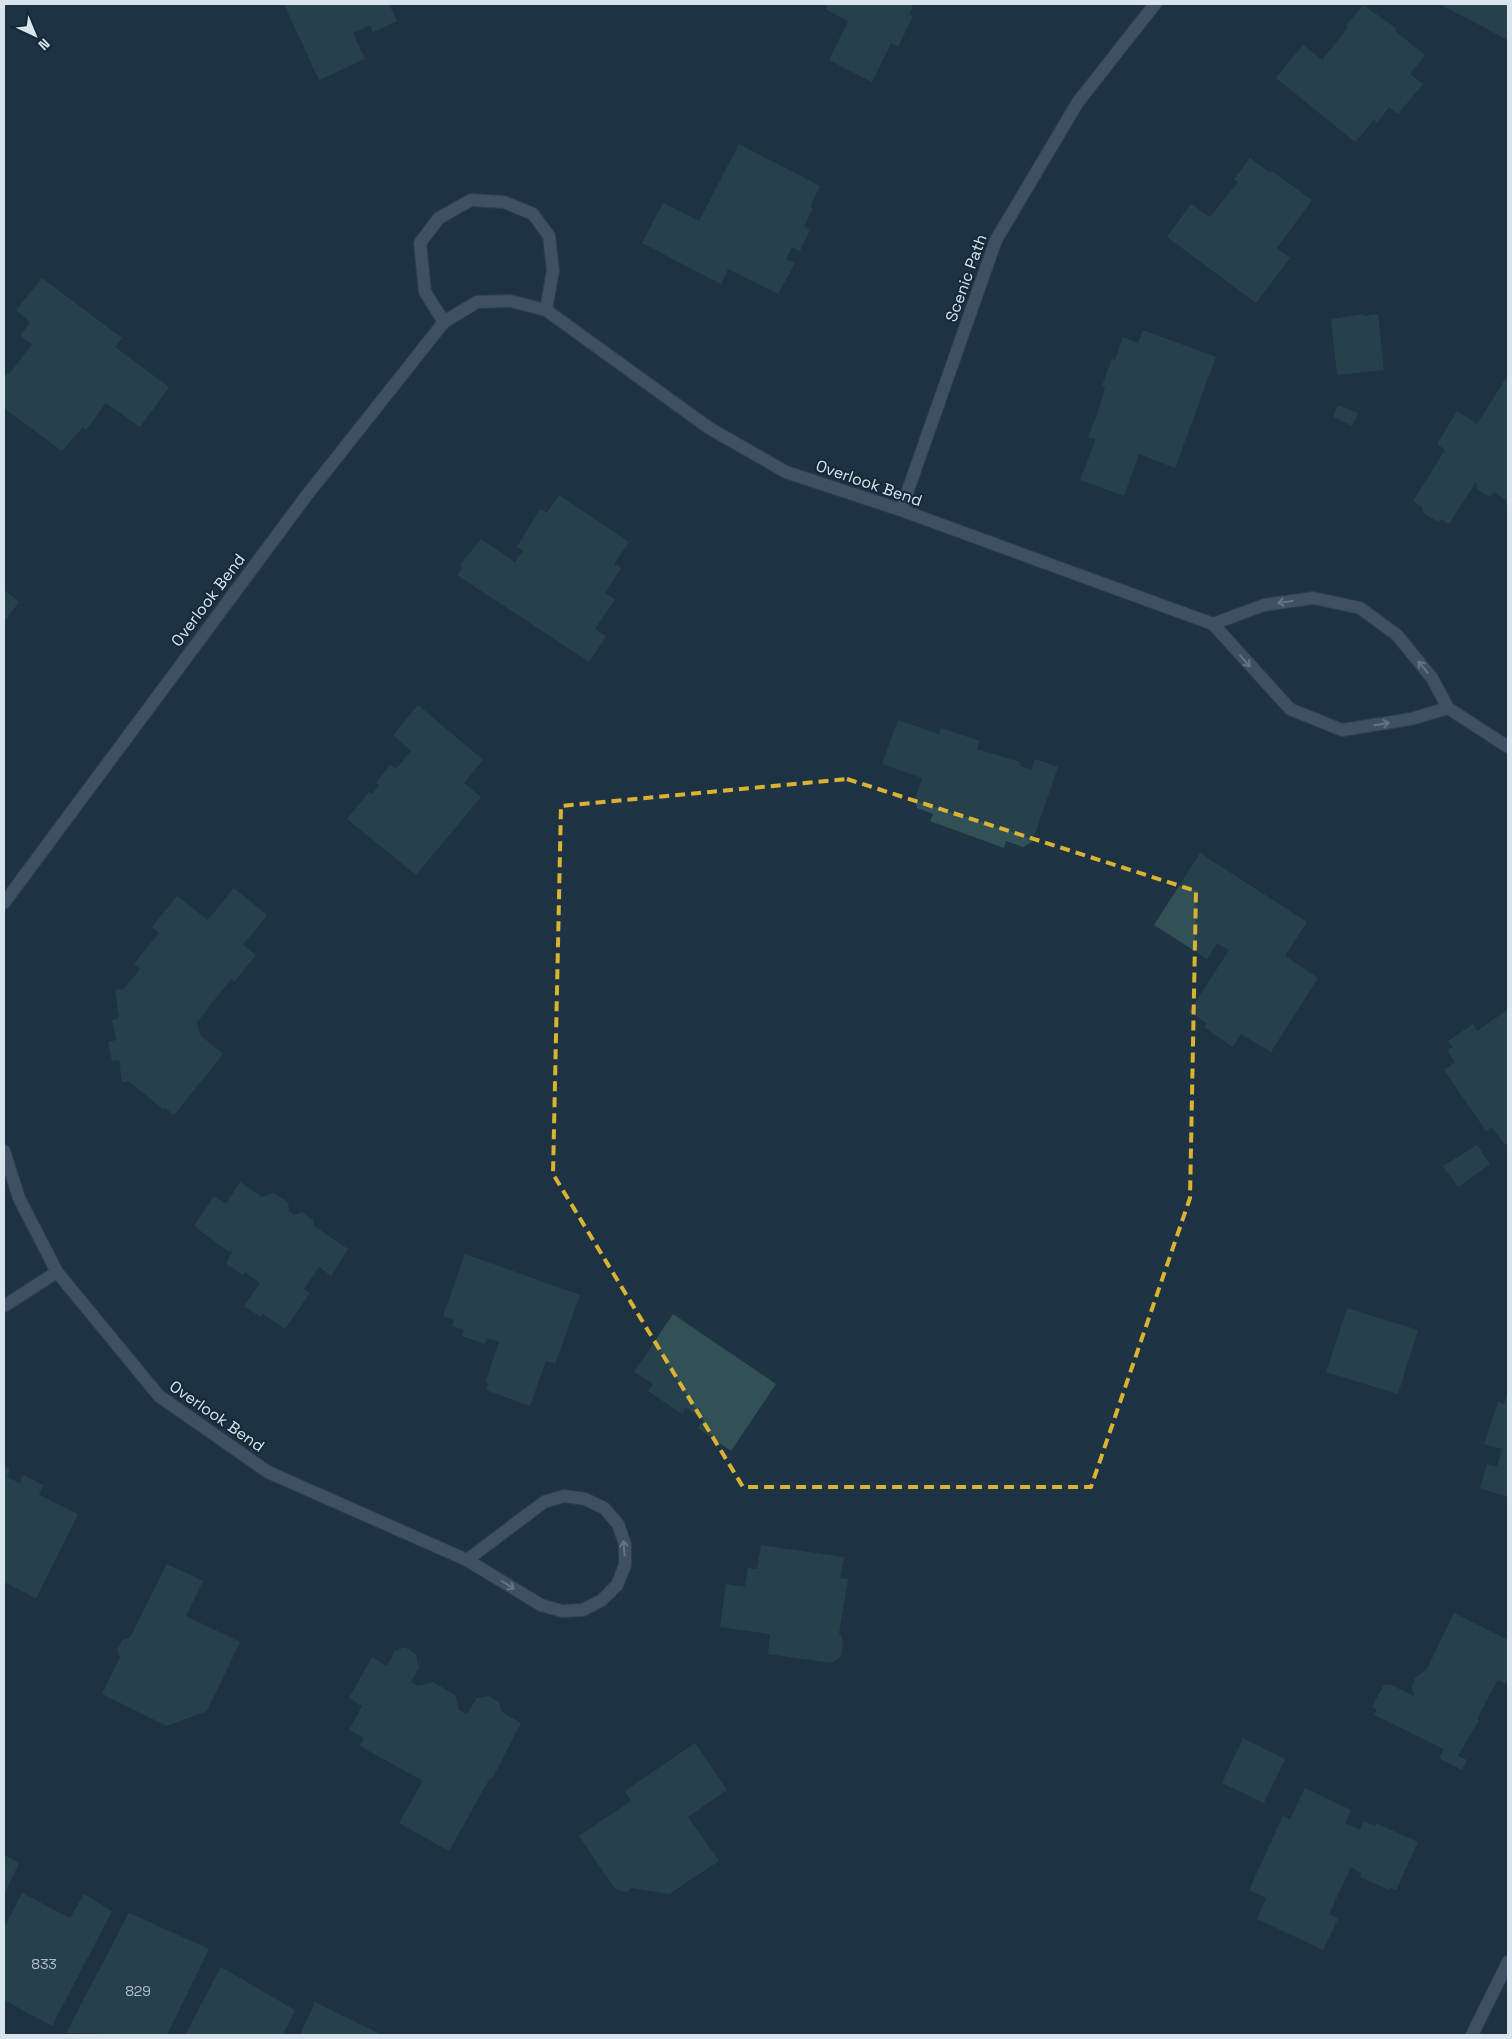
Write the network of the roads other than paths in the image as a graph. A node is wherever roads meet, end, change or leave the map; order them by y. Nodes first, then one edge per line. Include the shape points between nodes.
1 (1154, 4) edge
2 (546, 310) junction
3 (444, 322) junction
4 (901, 510) junction
5 (1213, 624) junction
6 (1448, 708) junction
7 (1508, 747) edge
8 (4, 903) edge
9 (4, 1151) edge
10 (58, 1272) junction
11 (4, 1306) edge
12 (467, 1560) junction
13 (1508, 1962) edge
14 (1472, 2035) edge

1 - 4 street, Scenic Path via 1078,102 996,240
2 - 3 street, Overlook Bend via 510,301 477,302
2 - 3 street via 553,270 549,236 533,214 504,202 471,200 439,218 420,244 425,292
2 - 4 street, Overlook Bend via 709,428 786,472
3 - 8 street, Overlook Bend via 307,495
4 - 5 street, Overlook Bend
5 -> 6 street, Overlook Bend via 1290,710 1342,730 1411,719
6 -> 5 street via 1432,678 1397,635 1360,608 1313,598 1264,605
6 - 7 street
9 - 10 street, Overlook Bend via 18,1198
10 - 11 street
10 - 12 street, Overlook Bend via 159,1396 268,1472
12 -> 12 street, Overlook Bend via 542,1605 562,1611 583,1610 602,1600 617,1585 625,1566 625,1544 618,1524 604,1508 585,1499 564,1496 544,1502
13 - 14 street

